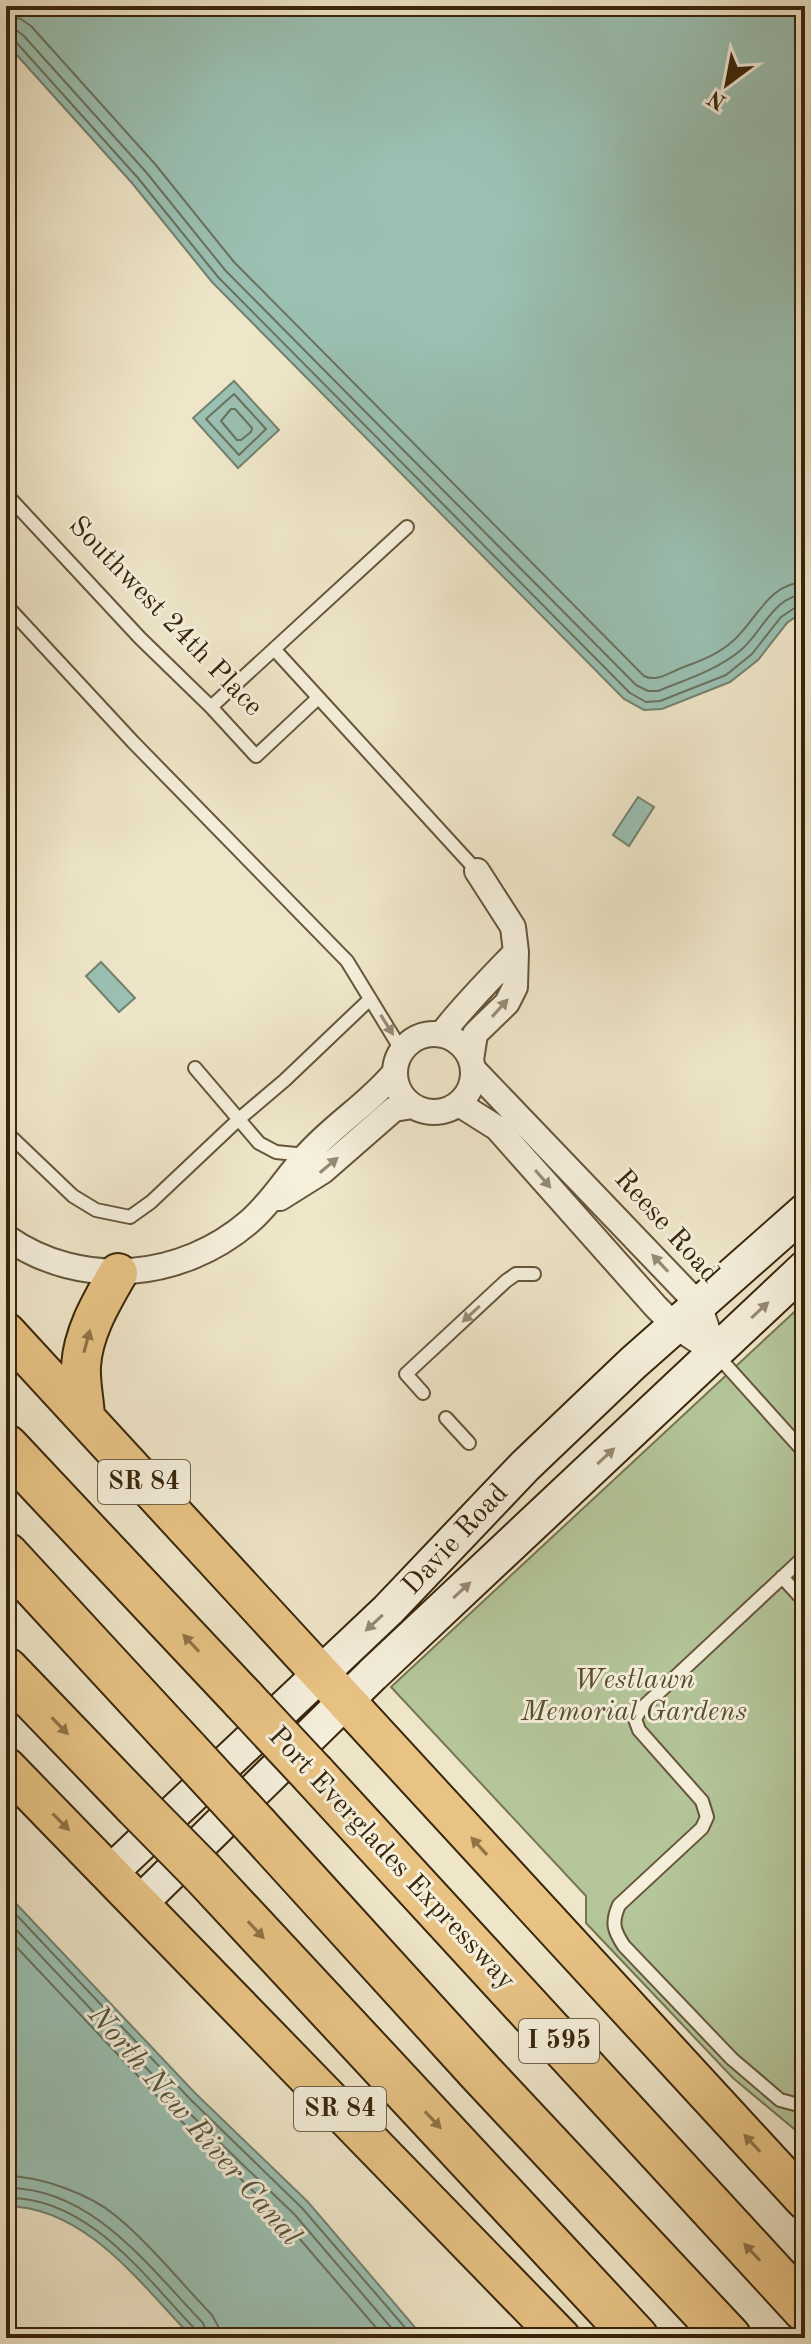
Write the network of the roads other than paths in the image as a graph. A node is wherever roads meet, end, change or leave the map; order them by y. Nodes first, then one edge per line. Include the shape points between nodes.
1 (6, 494) edge
2 (407, 527) dead end
3 (6, 605) edge
4 (274, 649) junction
5 (318, 698) junction
6 (211, 707) junction
7 (477, 871) joint
8 (516, 952) junction
9 (369, 1000) junction
10 (441, 1035) junction
11 (399, 1061) junction
12 (472, 1064) junction
13 (195, 1068) dead end
14 (459, 1104) junction
15 (413, 1106) junction
16 (239, 1119) junction
17 (6, 1132) edge
18 (306, 1155) junction
19 (264, 1208) junction
20 (805, 1211) edge
21 (6, 1237) edge
22 (805, 1268) edge
23 (118, 1273) junction
24 (534, 1274) dead end
25 (687, 1316) junction
26 (6, 1332) edge
27 (715, 1352) junction
28 (423, 1393) dead end
29 (85, 1416) junction
30 (446, 1418) dead end
31 (469, 1443) dead end
32 (6, 1447) edge
33 (805, 1453) edge
34 (6, 1555) edge
35 (805, 1556) edge
36 (6, 1564) edge
37 (782, 1577) junction
38 (805, 1602) edge
39 (70, 1627) junction
40 (6, 1670) edge
41 (320, 1675) junction
42 (346, 1702) junction
43 (6, 1767) edge
44 (6, 1801) edge
45 (111, 1872) junction
46 (140, 1903) junction
47 (805, 2103) edge
48 (805, 2200) edge
49 (805, 2309) edge
50 (550, 2326) edge
51 (636, 2338) edge
52 (729, 2338) edge

1 - 6 lane, Southwest 24th Place
2 - 4 lane
3 - 9 lane via 347,961
4 - 5 lane, Southwest 24th Place
4 - 6 lane
5 - 6 lane, Southwest 24th Place via 256,756
5 - 7 lane, Southwest 24th Place
7 - 8 street, Southwest 24th Place via 513,927
8 - 10 street
12 -> 8 street, Southwest 24th Place via 475,1034 507,1003 515,987
9 -> 11 lane via 382,1016
9 - 16 lane
10 - 11 street via 419,1037
10 - 12 street via 459,1043
11 - 15 street via 399,1091
11 - 18 street via 379,1090
12 - 14 street via 470,1088
25 -> 12 street, Reese Road
13 - 16 lane
14 - 15 street via 436,1112
14 -> 25 street, Reese Road via 497,1128 609,1257
19 -> 15 street via 323,1171 394,1109
16 - 17 lane via 130,1217 96,1210 73,1196
16 - 18 lane via 259,1143 276,1152
18 - 19 street
19 - 23 street via 210,1250 177,1263
20 - 25 main road, Davie Road
21 - 23 street via 40,1257 79,1270
27 -> 22 main road, Davie Road
29 -> 23 main road via 81,1365 86,1337
24 -> 28 lane via 516,1274 506,1281 406,1374
25 - 27 street, Reese Road
25 -> 41 main road, Davie Road via 525,1466 422,1577
26 - 29 main road, SR 84
27 - 33 lane
42 -> 27 main road, Davie Road
29 - 41 main road, SR 84
30 - 31 lane
49 -> 32 highway, Port Everglades Expressway / I 595, bridge
34 - 39 highway
35 - 37 lane
36 - 39 highway
37 - 38 lane
37 - 47 lane via 635,1719 702,1801 707,1817 702,1828 619,1905 613,1918 624,1946 732,2059 780,2100
39 - 52 highway, bridge
40 -> 51 highway, bridge via 203,1873
41 - 42 main road, SR 84
41 - 45 main road, Davie Road
42 - 46 main road, Davie Road
48 -> 42 main road, SR 84
43 -> 45 main road, SR 84
44 - 50 main road via 380,2175
45 - 46 main road, SR 84
46 - 50 main road, SR 84

